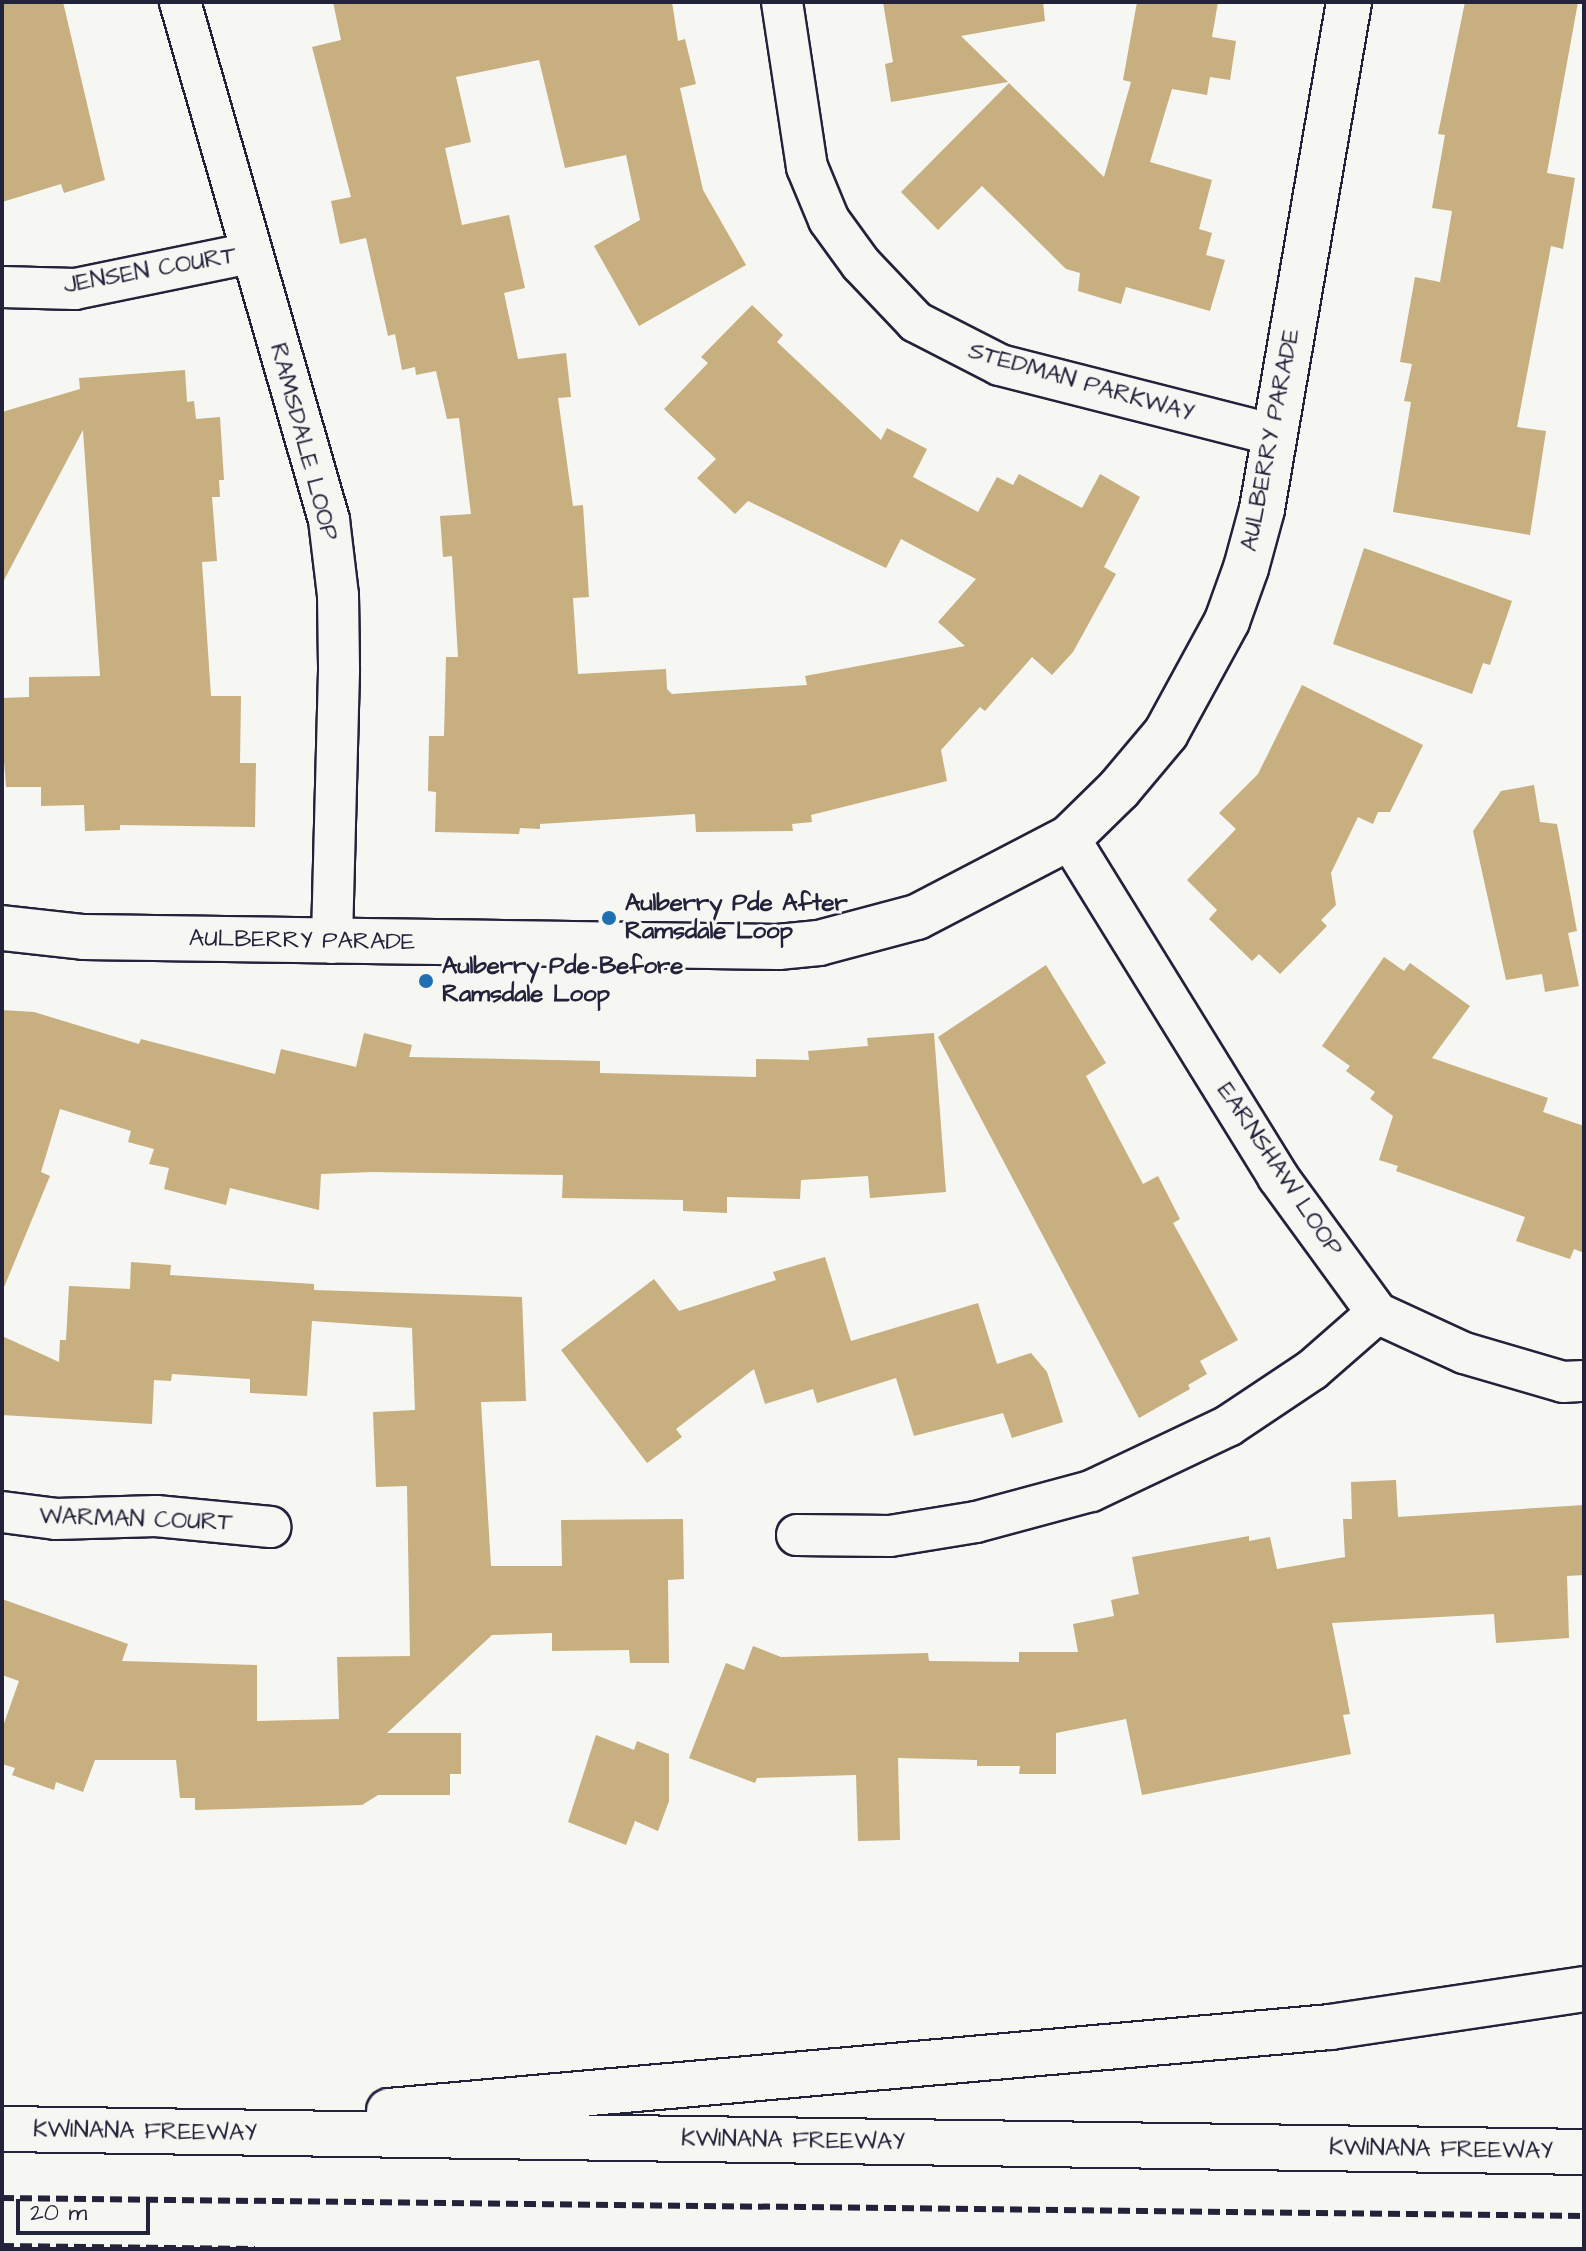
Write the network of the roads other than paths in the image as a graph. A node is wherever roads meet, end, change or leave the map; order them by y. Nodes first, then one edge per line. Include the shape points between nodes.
1 (180, 2) edge
2 (782, 2) edge
3 (1349, 2) edge
4 (250, 253) junction
5 (2, 287) edge
6 (1275, 435) junction
7 (1069, 838) junction
8 (2, 928) edge
9 (332, 943) junction
10 (1377, 1313) junction
11 (1584, 1381) edge
12 (2, 1512) edge
13 (270, 1527) dead end
14 (797, 1535) dead end
15 (1584, 1989) edge
16 (2, 2129) edge
17 (159, 2133) junction
18 (1584, 2152) edge

1 - 4 street, RAMSDALE LOOP
2 - 6 street, STEDMAN PARKWAY via 796,112 818,194 861,264 916,322 1000,365
3 - 6 main road, AULBERRY PARADE
4 - 5 street, JENSEN COURT via 75,289
4 - 9 street, RAMSDALE LOOP via 329,520 338,595
6 - 7 main road, AULBERRY PARADE via 1246,568 1196,685 1166,733
7 - 9 main road, AULBERRY PARADE via 917,917 819,943
7 - 10 street, EARNSHAW LOOP via 1278,1177
8 - 9 main road, AULBERRY PARADE via 84,937
10 - 11 street, EARNSHAW LOOP via 1464,1353 1563,1382
10 - 14 street via 1312,1370 1228,1426 1091,1491 976,1522 890,1536
12 - 13 street, WARMAN COURT via 56,1519 156,1516
15 - 17 main road via 1330,2027
16 - 17 main road, KWINANA FREEWAY
17 - 18 main road, KWINANA FREEWAY

